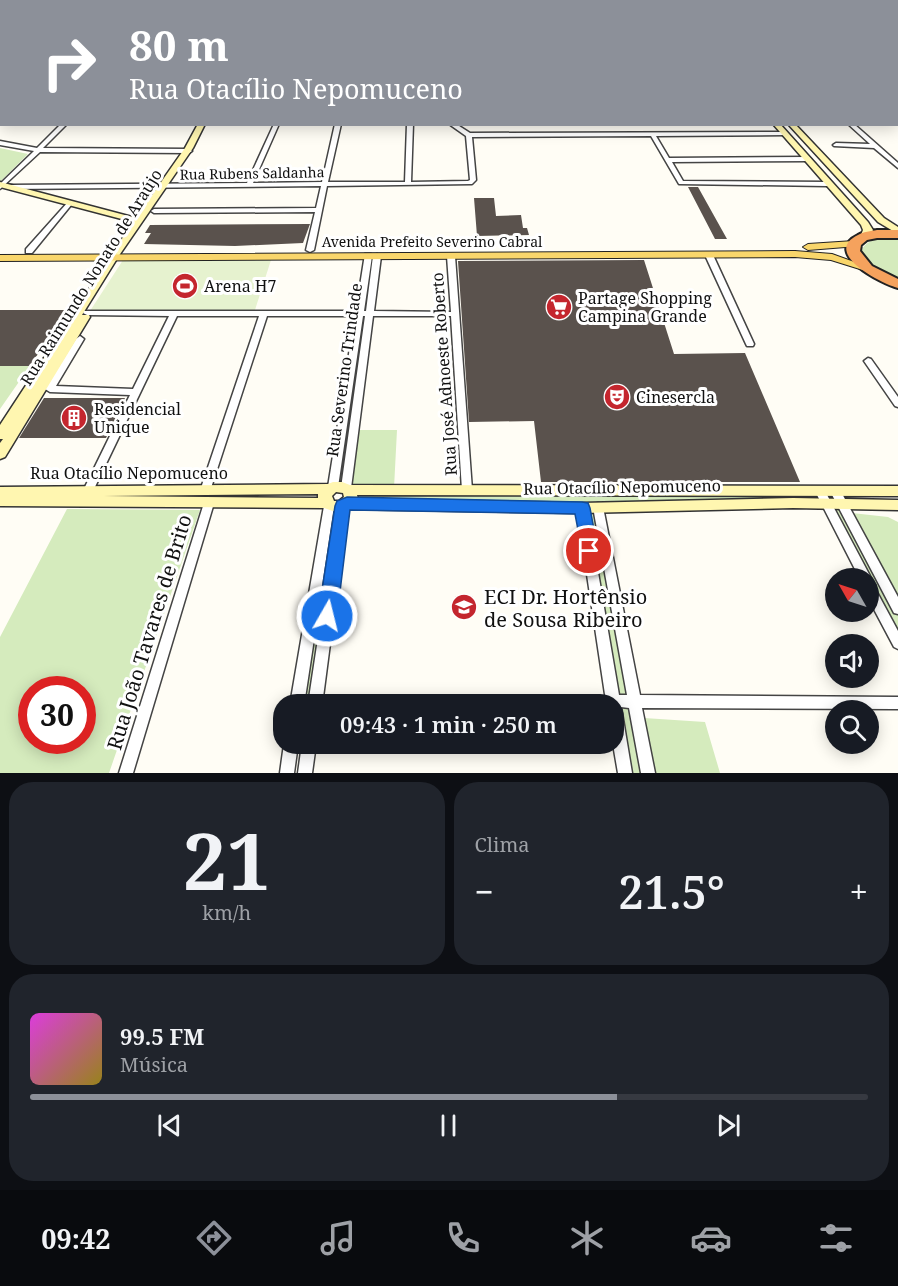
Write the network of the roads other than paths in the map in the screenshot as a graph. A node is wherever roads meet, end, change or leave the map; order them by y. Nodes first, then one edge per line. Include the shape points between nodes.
1 (63, 126) edge
2 (201, 126) edge
3 (276, 126) edge
4 (338, 126) edge
5 (410, 126) edge
6 (454, 126) edge
7 (572, 126) edge
8 (778, 126) edge
9 (793, 126) edge
10 (852, 126) edge
11 (784, 134) junction
12 (469, 135) junction
13 (575, 135) junction
14 (653, 135) junction
15 (0, 143) edge
16 (836, 145) dead end
17 (875, 146) junction
18 (814, 148) junction
19 (798, 149) junction
20 (37, 150) junction
21 (188, 150) junction
22 (808, 159) junction
23 (668, 160) junction
24 (898, 166) edge
25 (408, 183) junction
26 (325, 184) junction
27 (827, 184) junction
28 (249, 185) junction
29 (3, 186) edge
30 (166, 186) junction
31 (70, 202) junction
32 (319, 210) junction
33 (154, 212) junction
34 (140, 221) junction
35 (898, 233) edge
36 (860, 240) junction
37 (310, 250) junction
38 (0, 251) edge
39 (29, 251) junction
40 (120, 254) junction
41 (709, 255) junction
42 (373, 256) junction
43 (451, 256) junction
44 (0, 258) edge
45 (863, 267) junction
46 (896, 284) edge
47 (363, 290) junction
48 (373, 290) junction
49 (87, 313) junction
50 (359, 314) junction
51 (370, 314) junction
52 (455, 314) junction
53 (173, 315) junction
54 (263, 315) junction
55 (80, 339) dead end
56 (750, 344) dead end
57 (868, 361) dead end
58 (131, 392) junction
59 (898, 404) edge
60 (0, 435) edge
61 (0, 454) edge
62 (467, 490) junction
63 (88, 491) junction
64 (898, 491) edge
65 (0, 492) edge
66 (828, 495) junction
67 (207, 497) junction
68 (338, 497) junction
69 (0, 501) edge
70 (843, 505) junction
71 (898, 505) edge
72 (598, 507) junction
73 (582, 508) junction
74 (861, 568) edge
75 (879, 606) edge
76 (898, 609) edge
77 (898, 643) edge
78 (299, 694) edge
79 (316, 694) edge
80 (612, 694) edge
81 (636, 700) junction
82 (624, 701) edge
83 (898, 703) edge
84 (290, 754) edge
85 (308, 754) edge
86 (622, 754) edge
87 (126, 773) edge
88 (287, 773) edge
89 (305, 773) edge
90 (625, 773) edge
91 (648, 773) edge

1 - 20 street
2 - 21 street, Rua Raimundo Nonato de Araújo
3 - 28 street
4 - 26 street
5 - 25 street
6 - 12 street
7 - 13 street
8 - 11 street
9 - 18 street
10 - 17 street
11 - 14 street
11 - 19 street
12 - 13 street
12 - 25 street, Rua Rubens Saldanha via 473,180 470,183
13 - 14 street
14 - 23 street
15 - 20 street
16 - 17 street
17 - 24 street
18 - 19 street
18 - 35 street
19 - 22 street
20 - 21 street
20 - 29 street
21 - 30 street, Rua Raimundo Nonato de Araújo
22 - 23 street
22 - 27 street
23 - 27 street via 681,183
25 - 26 street, Rua Rubens Saldanha
26 - 28 street, Rua Rubens Saldanha
26 - 32 street
27 - 36 street via 868,230
28 - 30 street, Rua Rubens Saldanha
29 - 30 street, Rua Rubens Saldanha
29 - 31 street
30 - 33 street, Rua Raimundo Nonato de Araújo
30 - 34 street, Rua Raimundo Nonato de Araújo
31 - 34 street
31 - 39 street
32 - 33 street
32 - 37 street
33 - 40 street, Rua Raimundo Nonato de Araújo
34 - 40 street, Rua Raimundo Nonato de Araújo
35 - 36 highway
36 - 37 main road, Avenida Prefeito Severino Cabral via 813,247 714,249
36 - 45 highway via 853,255
37 - 40 main road, Avenida Prefeito Severino Cabral
38 - 39 main road, Avenida Prefeito Severino Cabral
39 - 40 main road, Avenida Prefeito Severino Cabral
40 - 42 main road, Avenida Prefeito Severino Cabral
40 - 44 main road, Avenida Prefeito Severino Cabral
40 - 49 street, Rua Raimundo Nonato de Araújo
40 - 60 street, Rua Raimundo Nonato de Araújo
41 - 43 main road, Avenida Prefeito Severino Cabral
41 - 45 main road, Avenida Prefeito Severino Cabral via 819,255
41 - 56 street
42 - 43 main road, Avenida Prefeito Severino Cabral
42 - 47 street, Rua Severino Trindade
42 - 48 street, Rua Severino Trindade
43 - 52 street, Rua José Adnoeste Roberto
45 - 46 highway
47 - 48 street
47 - 50 street, Rua Severino Trindade
48 - 51 street, Rua Severino Trindade
49 - 53 street
49 - 61 street, Rua Raimundo Nonato de Araújo
50 - 51 street
50 - 54 street
50 - 68 street, Rua Severino Trindade
51 - 52 street
51 - 68 street, Rua Severino Trindade
52 - 62 street, Rua José Adnoeste Roberto
53 - 54 street
53 - 58 street
54 - 67 street, Rua João Tavares de Brito
55 - 58 street via 50,389
57 - 59 street
58 - 63 street
62 - 66 street, Rua Otacílio Nepomuceno
62 - 68 street, Rua Otacílio Nepomuceno
63 - 65 street, Rua Otacílio Nepomuceno
63 - 67 street, Rua Otacílio Nepomuceno
64 - 66 street, Rua Otacílio Nepomuceno
66 - 70 street, Rua Otacílio Nepomuceno
66 - 72 street, Rua Otacílio Nepomuceno
66 - 74 street
67 - 68 street, Rua Otacílio Nepomuceno
67 - 69 street, Rua Otacílio Nepomuceno
67 - 87 street, Rua João Tavares de Brito
68 - 73 street, Rua Otacílio Nepomuceno
68 - 78 street, Rua Severino Trindade
68 - 79 street, Rua Severino Trindade
70 - 71 street, Rua Otacílio Nepomuceno
70 - 76 street
72 - 73 street, Rua Otacílio Nepomuceno
72 - 81 street
73 - 80 street
75 - 77 street
81 - 82 street
81 - 83 street
81 - 91 street
84 - 88 street
85 - 89 street
86 - 90 street

